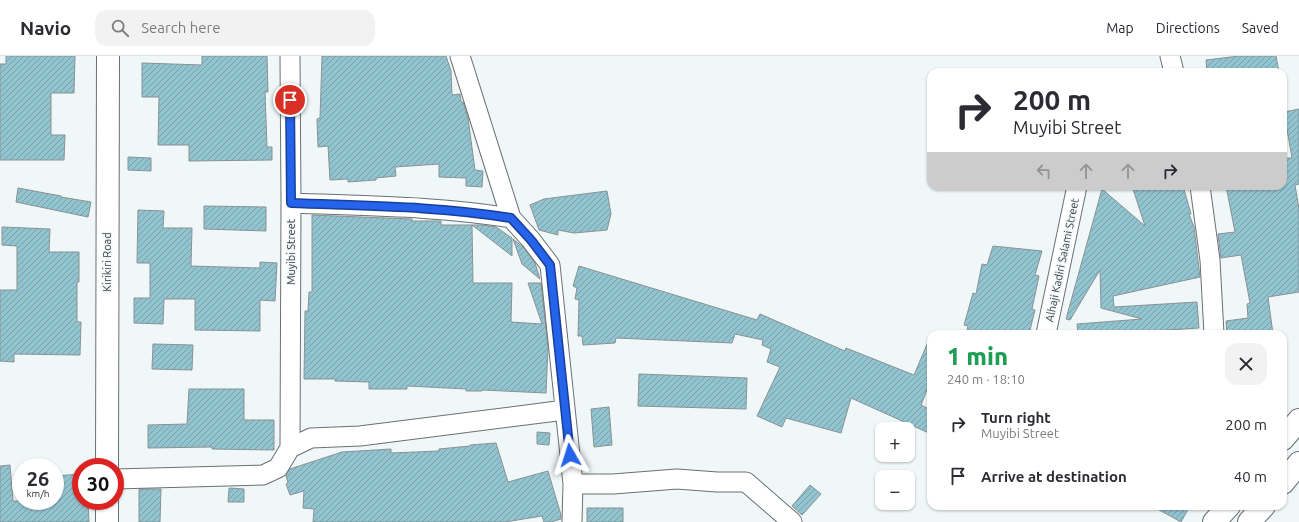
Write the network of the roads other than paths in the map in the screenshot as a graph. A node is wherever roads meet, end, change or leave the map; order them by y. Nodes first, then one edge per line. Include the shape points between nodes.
1 (108, 56) edge
2 (290, 56) edge
3 (460, 56) edge
4 (1170, 56) edge
5 (1173, 68) edge
6 (1076, 190) edge
7 (1201, 190) edge
8 (291, 203) junction
9 (511, 218) junction
10 (1047, 330) edge
11 (1214, 330) edge
12 (565, 410) junction
13 (1299, 420) edge
14 (1287, 434) edge
15 (290, 448) junction
16 (107, 458) edge
17 (1299, 463) edge
18 (1287, 478) edge
19 (124, 479) edge
20 (573, 484) junction
21 (107, 510) edge
22 (1260, 510) edge
23 (107, 522) edge
24 (572, 522) edge
25 (792, 522) edge
26 (1249, 522) edge

1 - 16 main road, Kirikiri Road
2 - 8 street, Muyibi Street
3 - 9 street
4 - 5 street
6 - 10 street, Alhaji Kadiri Salami Street
7 - 11 street via 1210,260
8 - 9 street via 478,212
8 - 15 street, Muyibi Street
9 - 12 street via 550,265
12 - 15 street via 360,436 311,438
12 - 20 street
13 - 14 main road
15 - 19 street via 278,468 263,475
17 - 18 main road
20 - 24 street
20 - 25 street via 677,479 746,482
21 - 23 main road
22 - 26 main road

